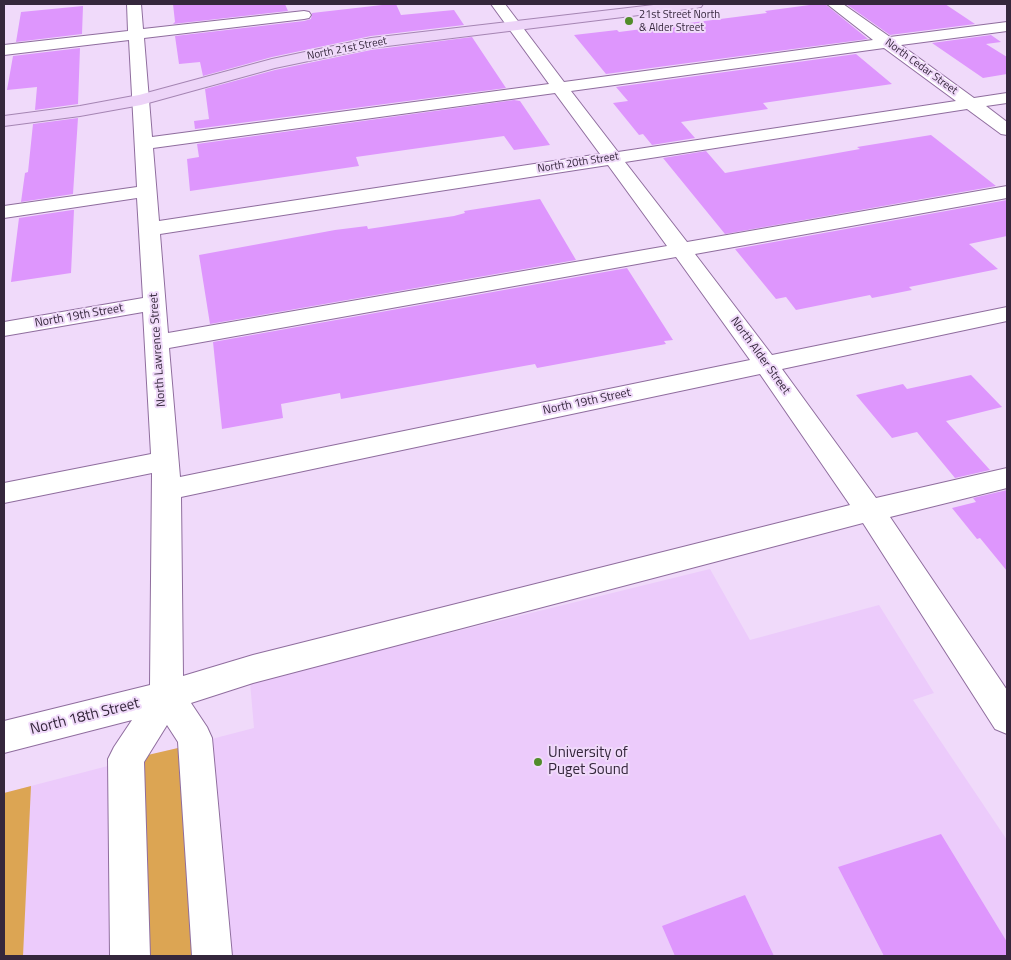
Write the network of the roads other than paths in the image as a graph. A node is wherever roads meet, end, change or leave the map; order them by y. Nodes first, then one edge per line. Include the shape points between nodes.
1 (134, 4) edge
2 (498, 4) edge
3 (696, 4) edge
4 (834, 4) edge
5 (304, 16) dead end
6 (514, 26) junction
7 (1007, 26) edge
8 (137, 35) junction
9 (888, 43) junction
10 (4, 50) edge
11 (561, 88) junction
12 (1007, 98) edge
13 (141, 100) junction
14 (970, 103) junction
15 (4, 121) edge
16 (1007, 130) edge
17 (144, 144) junction
18 (613, 158) junction
19 (147, 191) junction
20 (1007, 192) edge
21 (4, 212) edge
22 (150, 229) junction
23 (681, 250) junction
24 (154, 303) junction
25 (1007, 314) edge
26 (4, 329) edge
27 (157, 343) junction
28 (766, 364) junction
29 (165, 461) junction
30 (1007, 478) edge
31 (167, 490) junction
32 (4, 493) edge
33 (868, 511) junction
34 (167, 696) junction
35 (1007, 718) edge
36 (4, 737) edge
37 (130, 956) edge
38 (212, 956) edge

1 - 8 street, North Lawrence Street
2 - 6 street, North Alder Street
3 - 6 main road, North 21st Street
4 - 9 street, North Cedar Street
5 - 8 street
6 - 11 street, North Alder Street
6 - 13 main road, North 21st Street via 371,43 272,64
7 - 9 street
8 - 10 street
8 - 13 street, North Lawrence Street
9 - 11 street
9 - 14 street, North Cedar Street
11 - 17 street
11 - 18 street, North Alder Street
12 - 14 street, North 20th Street
13 - 15 main road, North 21st Street via 80,112
13 - 17 street, North Lawrence Street
14 - 16 street, North Cedar Street
14 - 18 street, North 20th Street
17 - 19 street, North Lawrence Street
18 - 22 street, North 20th Street
18 - 23 street, North Alder Street
19 - 21 street
19 - 22 street, North Lawrence Street
20 - 23 street
22 - 24 street, North Lawrence Street
23 - 27 street
23 - 28 street, North Alder Street
24 - 26 street, North 19th Street
24 - 27 street, North Lawrence Street
25 - 28 street, North 19th Street
27 - 29 street, North Lawrence Street
28 - 31 street, North 19th Street
28 - 33 street, North Alder Street
29 - 31 street, North Lawrence Street
29 - 32 street
30 - 33 street, North 18th Street
31 - 34 street, North Lawrence Street
33 - 34 street, North 18th Street via 253,669
33 - 35 street, North Alder Street
34 - 36 street, North 18th Street
34 - 37 street via 126,759
34 - 38 street via 195,738

